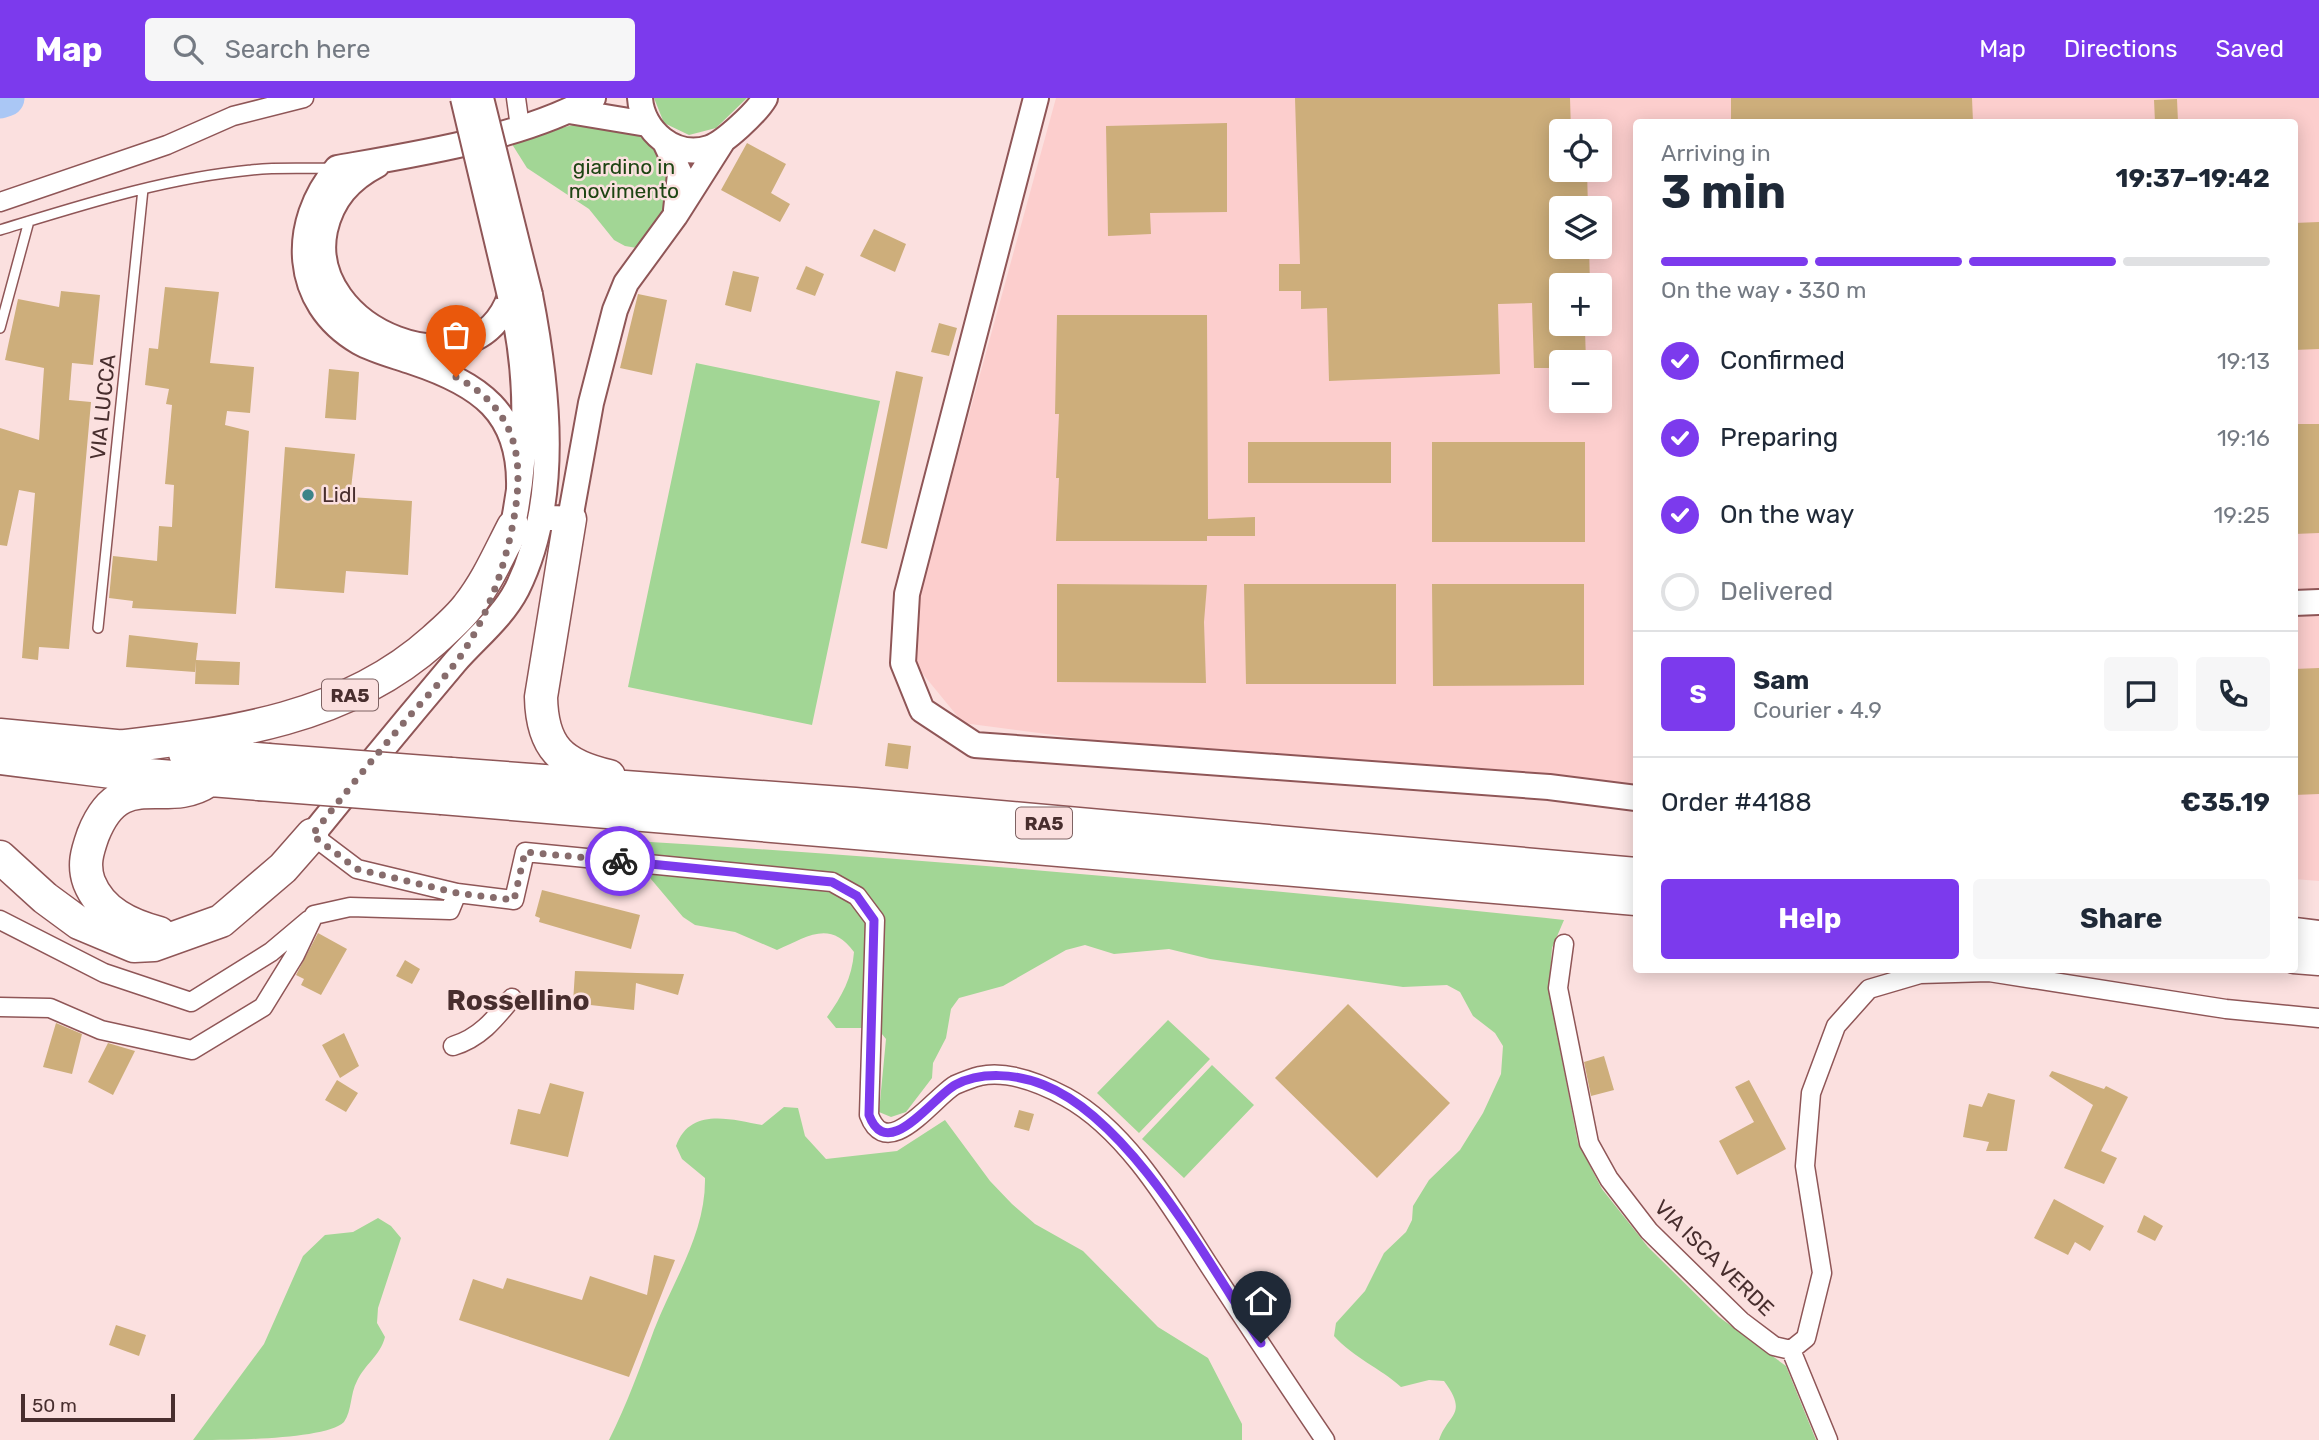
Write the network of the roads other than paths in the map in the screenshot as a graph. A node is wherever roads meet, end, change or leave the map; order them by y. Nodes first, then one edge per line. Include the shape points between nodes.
1 (304, 98) edge
2 (463, 98) edge
3 (481, 98) edge
4 (516, 98) edge
5 (593, 98) edge
6 (640, 98) edge
7 (1036, 98) edge
8 (766, 99) edge
9 (569, 111) junction
10 (520, 127) junction
11 (656, 133) junction
12 (722, 142) junction
13 (390, 159) junction
14 (337, 168) junction
15 (143, 189) junction
16 (0, 202) edge
17 (675, 216) junction
18 (29, 221) junction
19 (0, 230) edge
20 (520, 296) junction
21 (0, 328) edge
22 (519, 488) junction
23 (541, 521) junction
24 (2319, 601) edge
25 (2298, 603) edge
26 (98, 628) dead end
27 (0, 734) edge
28 (117, 747) junction
29 (0, 758) edge
30 (263, 772) junction
31 (208, 781) junction
32 (446, 786) junction
33 (675, 790) junction
34 (1633, 799) edge
35 (312, 835) junction
36 (0, 857) edge
37 (1633, 874) edge
38 (457, 893) junction
39 (1633, 899) edge
40 (314, 915) junction
41 (0, 920) edge
42 (2298, 934) edge
43 (2319, 937) edge
44 (177, 938) junction
45 (1564, 944) dead end
46 (2298, 957) edge
47 (2319, 959) edge
48 (1954, 973) edge
49 (1995, 973) edge
50 (512, 998) dead end
51 (0, 1007) edge
52 (2319, 1018) edge
53 (453, 1046) dead end
54 (1791, 1350) junction
55 (1325, 1440) edge
56 (1828, 1440) edge

1 - 16 street via 233,116 167,145
2 - 20 street, bridge
3 - 20 street, bridge
4 - 10 street
5 - 9 street
6 - 11 street
7 - 34 street via 907,594 903,663 922,710 975,745 1549,787
8 - 12 street
9 - 10 street
9 - 11 street
10 - 13 street
11 - 12 street via 675,147 698,150
11 - 17 street via 675,158 680,174
12 - 17 street
13 - 14 street
13 - 20 street via 356,178 327,221 323,251 330,281 347,307 384,333 414,343 457,345 492,327
14 - 15 lane via 251,170
14 - 22 street via 316,196 305,229 305,263 315,296 335,323 361,344 456,377 483,395 512,436
15 - 18 lane
15 - 26 lane, VIA LUCCA
17 - 23 street via 626,284 592,403
18 - 19 lane
18 - 21 lane
20 - 22 street via 526,440
20 - 23 street via 544,391
22 - 23 street
23 - 28 highway, RA5 via 468,607 407,664 374,684 300,716 218,735
23 - 33 highway, RA5 via 541,697 546,737 576,766
23 - 35 street via 461,656
24 - 25 street
27 - 28 highway, RA5
28 - 30 highway, RA5
29 - 31 highway, RA5
30 - 31 highway, RA5
30 - 32 highway, RA5, bridge
31 - 44 highway, RA5 via 192,792 140,791 105,808 84,867 96,898 130,925
32 - 33 highway, RA5
32 - 39 highway, RA5
33 - 37 highway, RA5
35 - 38 street via 357,869
35 - 44 highway via 283,868 221,921
36 - 44 highway via 79,923 115,940 134,946
38 - 40 street via 450,910 350,907
38 - 55 street via 514,900 525,852 832,882 857,896 874,920 869,1115 876,1127 889,1133 902,1129 955,1086 982,1076 1043,1085 1079,1104 1158,1189
40 - 41 street via 271,952 191,1002 104,973
40 - 51 street via 263,1007 192,1050 101,1030 50,1008
42 - 43 highway
45 - 54 street, VIA ISCA VERDE via 1558,988 1589,1143 1609,1179 1649,1231 1741,1321 1774,1346
46 - 47 highway
48 - 54 street via 1920,974 1869,989 1836,1026 1811,1093 1805,1166 1822,1273 1806,1338
49 - 52 street via 2226,1009
50 - 53 street via 486,1028
54 - 56 street

